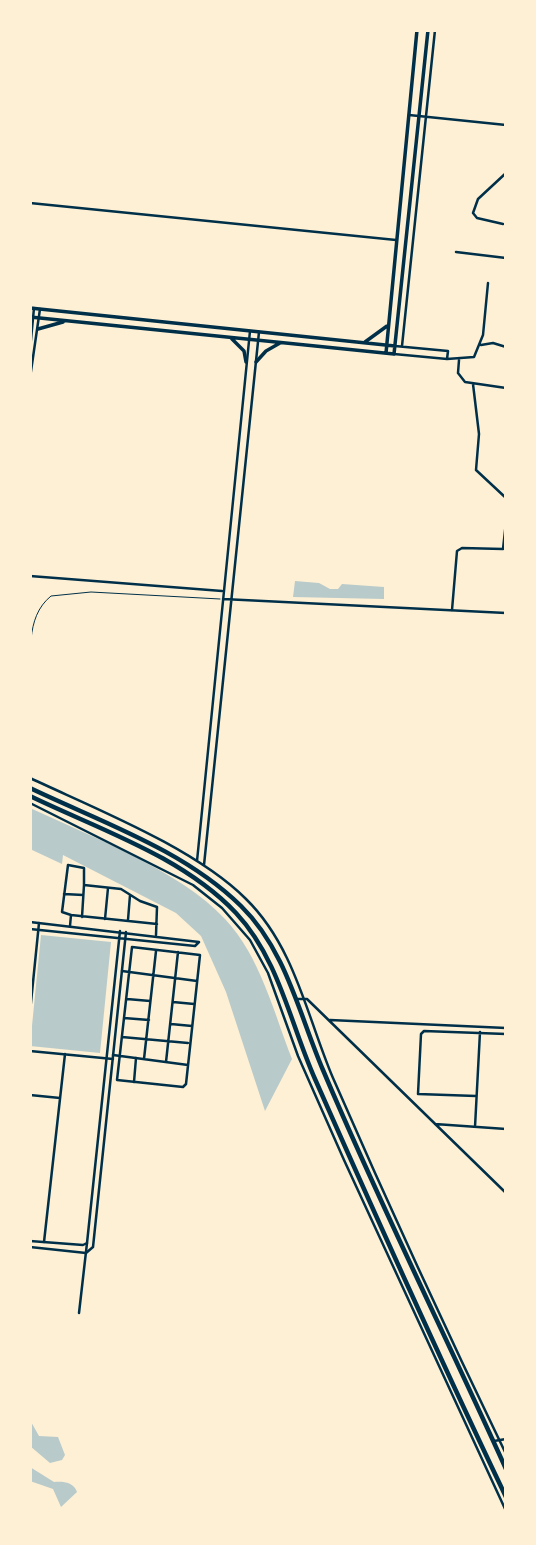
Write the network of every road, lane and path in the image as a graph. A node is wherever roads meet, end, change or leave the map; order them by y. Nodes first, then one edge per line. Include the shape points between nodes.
1 (417, 30) edge
2 (428, 30) edge
3 (435, 30) edge
4 (409, 115) junction
5 (420, 116) junction
6 (426, 116) junction
7 (506, 125) edge
8 (506, 173) edge
9 (30, 203) edge
10 (503, 225) dead end
11 (397, 241) junction
12 (456, 252) dead end
13 (506, 258) edge
14 (488, 283) dead end
15 (32, 308) edge
16 (40, 309) junction
17 (31, 317) edge
18 (40, 317) junction
19 (68, 320) junction
20 (389, 323) junction
21 (38, 329) junction
22 (250, 331) junction
23 (259, 332) junction
24 (229, 337) junction
25 (249, 339) junction
26 (258, 340) junction
27 (282, 342) junction
28 (363, 342) junction
29 (387, 345) junction
30 (395, 345) junction
31 (481, 345) junction
32 (402, 346) junction
33 (506, 347) edge
34 (30, 350) edge
35 (386, 353) junction
36 (394, 354) junction
37 (447, 359) junction
38 (459, 360) junction
39 (246, 362) junction
40 (256, 362) junction
41 (30, 368) edge
42 (30, 378) edge
43 (473, 384) junction
44 (506, 388) edge
45 (506, 498) edge
46 (506, 522) edge
47 (30, 576) edge
48 (223, 591) junction
49 (222, 599) junction
50 (232, 599) junction
51 (452, 610) junction
52 (506, 613) edge
53 (30, 688) edge
54 (30, 778) edge
55 (32, 788) edge
56 (30, 796) edge
57 (30, 803) edge
58 (197, 861) junction
59 (204, 865) junction
60 (84, 886) junction
61 (108, 888) junction
62 (64, 894) junction
63 (83, 895) junction
64 (131, 895) junction
65 (71, 915) junction
66 (82, 917) junction
67 (105, 919) junction
68 (128, 921) junction
69 (30, 922) edge
70 (39, 923) junction
71 (157, 924) junction
72 (70, 926) junction
73 (30, 929) edge
74 (38, 929) junction
75 (120, 931) junction
76 (126, 932) junction
77 (156, 935) junction
78 (119, 937) junction
79 (125, 938) junction
80 (156, 950) junction
81 (178, 952) junction
82 (122, 971) junction
83 (129, 972) junction
84 (153, 976) junction
85 (175, 978) junction
86 (197, 981) junction
87 (304, 997) junction
88 (127, 999) junction
89 (296, 999) junction
90 (150, 1001) junction
91 (173, 1002) junction
92 (194, 1004) junction
93 (30, 1012) edge
94 (124, 1018) junction
95 (312, 1019) junction
96 (149, 1020) junction
97 (330, 1020) junction
98 (304, 1021) junction
99 (171, 1024) junction
100 (192, 1026) junction
101 (506, 1028) edge
102 (480, 1032) junction
103 (506, 1034) edge
104 (122, 1037) junction
105 (147, 1039) junction
106 (168, 1041) junction
107 (189, 1044) junction
108 (301, 1044) junction
109 (295, 1046) junction
110 (30, 1051) edge
111 (65, 1054) junction
112 (120, 1056) junction
113 (113, 1057) junction
114 (106, 1058) junction
115 (136, 1058) junction
116 (144, 1059) junction
117 (166, 1062) junction
118 (188, 1065) junction
119 (134, 1082) junction
120 (30, 1095) edge
121 (476, 1096) junction
122 (60, 1098) junction
123 (350, 1123) junction
124 (435, 1124) junction
125 (475, 1127) junction
126 (506, 1129) edge
127 (506, 1193) edge
128 (403, 1229) junction
129 (396, 1232) junction
130 (30, 1241) edge
131 (44, 1242) junction
132 (87, 1243) junction
133 (30, 1247) edge
134 (86, 1253) junction
135 (435, 1298) junction
136 (427, 1300) junction
137 (79, 1313) dead end
138 (450, 1332) junction
139 (444, 1335) junction
140 (506, 1439) edge
141 (496, 1440) junction
142 (506, 1454) edge
143 (506, 1469) edge
144 (504, 1497) edge
145 (506, 1511) edge

1 - 4 main road
2 - 5 main road
3 - 6 street
4 - 5 street
4 - 11 main road
5 - 6 street
5 - 30 main road
6 - 7 street
6 - 32 street
8 - 10 street via 478,199 474,213
9 - 11 street
11 - 20 main road
12 - 13 street
14 - 31 street
15 - 16 main road
15 - 17 street
16 - 18 street
16 - 22 main road
17 - 18 main road
17 - 34 street
18 - 19 main road
18 - 21 street
19 - 21 main road
19 - 24 main road
20 - 28 main road via 375,338
20 - 29 main road
21 - 41 street
22 - 23 main road
22 - 25 street
23 - 26 street
23 - 28 main road
24 - 25 main road
24 - 39 main road via 244,351
25 - 26 main road
25 - 39 street
26 - 27 main road
26 - 40 street
27 - 35 main road
27 - 40 main road
28 - 29 main road
29 - 30 main road
29 - 35 main road
30 - 32 street
30 - 36 main road
31 - 33 street via 494,342
31 - 38 street via 474,357
32 - 37 street via 448,351
35 - 36 main road
36 - 37 street
37 - 38 street
38 - 43 street via 459,376
39 - 48 street
40 - 50 street
41 - 42 street
43 - 44 street
43 - 45 street via 479,434 476,470
46 - 51 street via 503,549 457,551
47 - 48 street
48 - 49 street
49 - 50 street
49 - 53 lane via 91,592 51,596 40,608 32,630
49 - 58 street
50 - 51 street
50 - 59 street
51 - 52 street
54 - 58 street
55 - 89 highway via 205,876 263,933
56 - 108 highway via 159,858 225,902 270,961
57 - 109 street via 181,878 222,908 258,954
58 - 59 street
59 - 87 street via 262,917 277,937
60 - 61 street
60 - 62 street via 84,868 67,865
60 - 63 street
61 - 64 street
61 - 67 street
62 - 63 street
62 - 65 street via 62,912
63 - 66 street
64 - 68 street
64 - 71 street via 157,907
65 - 66 street
65 - 72 street
66 - 67 street
67 - 68 street
68 - 71 street
69 - 70 street
70 - 72 street
70 - 74 street
71 - 77 street
72 - 75 street
73 - 74 street
74 - 78 street
74 - 93 street
75 - 76 street
75 - 78 street
76 - 77 street
76 - 79 street
77 - 79 street via 199,942 195,946
78 - 79 street
78 - 114 street
79 - 82 street
80 - 81 street
80 - 83 street via 132,947
80 - 84 street
81 - 85 street
81 - 86 street via 200,955
82 - 83 street
82 - 113 street
83 - 84 street
83 - 88 street
84 - 85 street
84 - 90 street
85 - 86 street
85 - 91 street
86 - 92 street
87 - 89 street
87 - 95 street
87 - 97 street
88 - 90 street
88 - 94 street
89 - 98 highway
90 - 96 street
91 - 92 street
91 - 99 street
92 - 100 street
94 - 96 street
94 - 104 street
95 - 98 highway
95 - 123 street
96 - 105 street
97 - 101 street
97 - 124 street
98 - 123 highway
99 - 100 street
99 - 106 street
100 - 107 street
102 - 103 street
102 - 121 street
102 - 121 street via 423,1032 419,1063 418,1094
104 - 105 street
104 - 112 street
105 - 106 street
105 - 116 street
106 - 107 street
106 - 117 street
107 - 118 street
108 - 109 highway
108 - 144 highway
109 - 144 street
110 - 111 street
111 - 114 street
111 - 122 street
112 - 113 street
112 - 115 street
112 - 119 street via 117,1080
113 - 114 street
113 - 134 street via 93,1247
114 - 132 street
115 - 116 street
115 - 119 street
116 - 117 street
117 - 118 street
118 - 119 street via 183,1087
120 - 122 street
121 - 125 street
122 - 131 street
123 - 128 street
123 - 129 highway
124 - 125 street
124 - 127 street
125 - 126 street
128 - 129 highway
128 - 135 street
129 - 136 highway
130 - 131 street
131 - 132 street
132 - 134 street
133 - 134 street
134 - 137 street
135 - 136 highway
135 - 138 street
136 - 139 highway
138 - 139 highway
138 - 141 street
139 - 141 highway
140 - 141 street
141 - 142 street
141 - 143 highway
144 - 145 street

